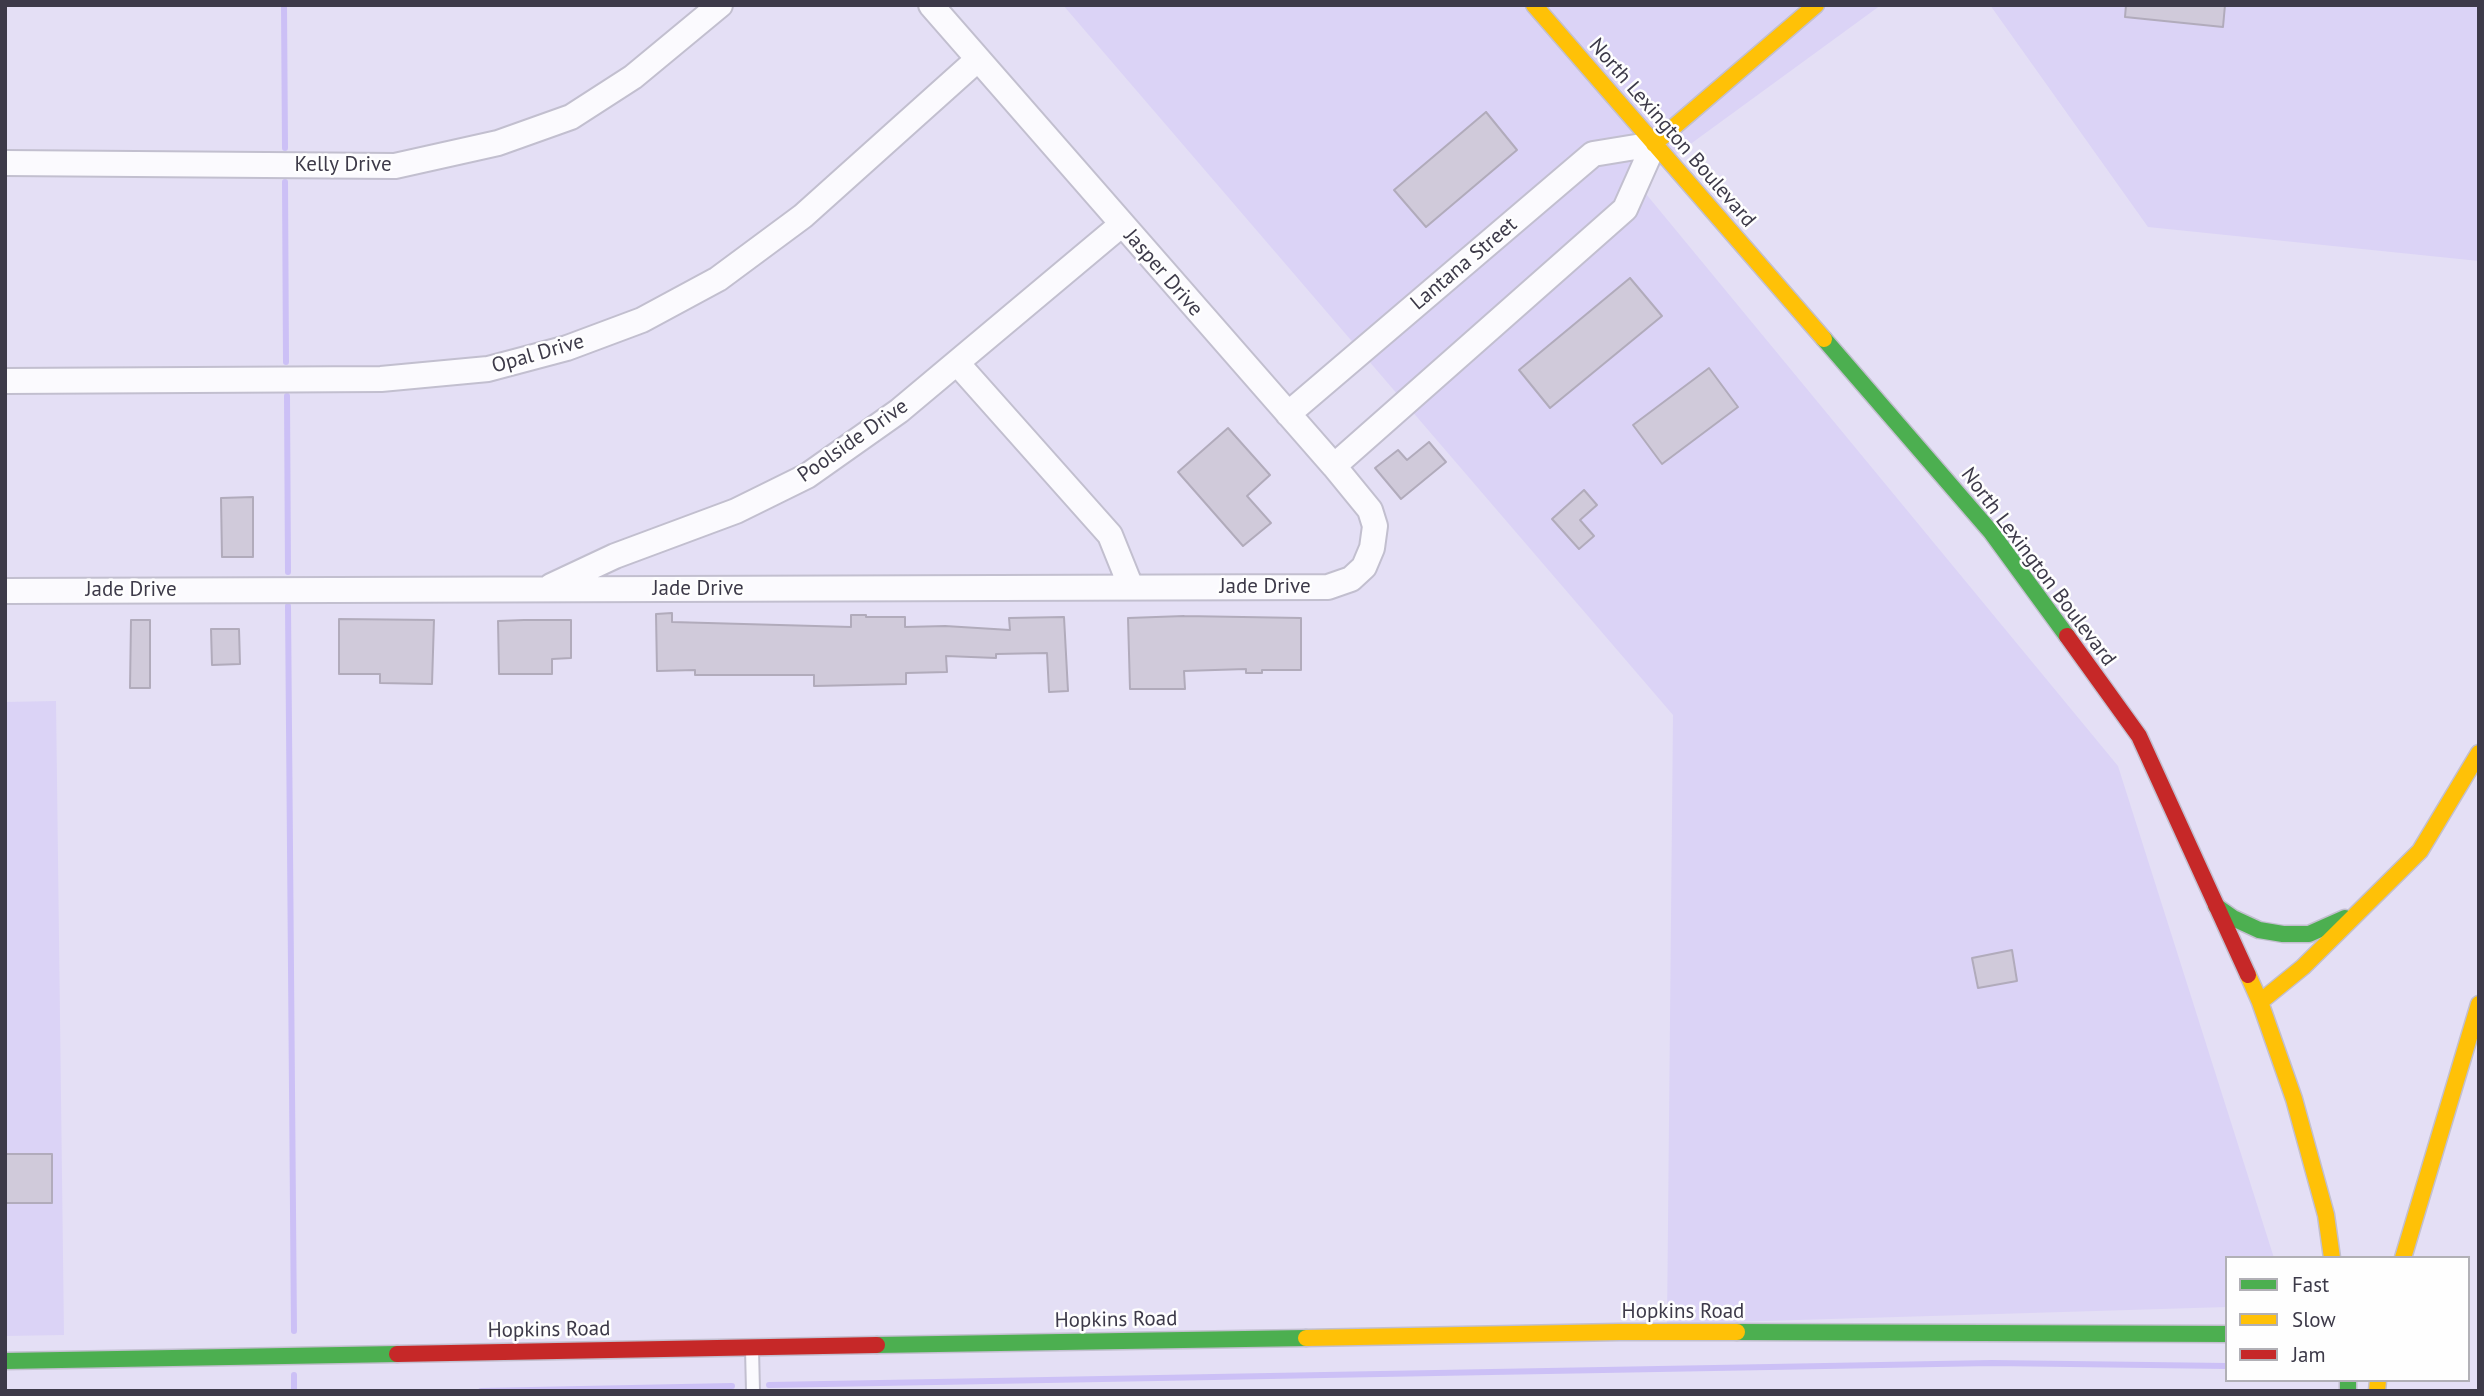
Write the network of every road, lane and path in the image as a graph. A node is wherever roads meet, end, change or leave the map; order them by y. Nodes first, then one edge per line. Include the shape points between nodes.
1 (720, 5) edge
2 (931, 5) edge
3 (1534, 5) edge
4 (1816, 5) edge
5 (977, 60) junction
6 (1654, 144) junction
7 (5, 163) edge
8 (1121, 225) junction
9 (957, 363) junction
10 (5, 381) edge
11 (1288, 414) junction
12 (1334, 466) junction
13 (1372, 548) joint
14 (1131, 587) junction
15 (545, 589) junction
16 (5, 591) edge
17 (2479, 753) edge
18 (2216, 906) junction
19 (2358, 913) junction
20 (2260, 1002) junction
21 (2479, 1004) edge
22 (2332, 1256) edge
23 (2404, 1256) edge
24 (2225, 1334) edge
25 (752, 1348) junction
26 (5, 1361) edge
27 (752, 1391) edge

1 - 7 street, Kelly Drive via 633,77 571,117 498,143 395,166
2 - 5 street, Jasper Drive
3 - 6 main road, North Lexington Boulevard
4 - 6 main road
5 - 8 street, Jasper Drive
5 - 10 street, Opal Drive via 803,216 718,279 642,320 567,348 488,369 382,379
6 - 11 street, Lantana Street via 1593,154
6 - 12 street via 1625,209
6 - 18 main road, North Lexington Boulevard via 1991,532 2140,736
8 - 9 street, Poolside Drive
8 - 11 street, Jasper Drive
9 - 14 street via 1110,535
9 - 15 street, Poolside Drive via 807,476 736,512 615,555
11 - 12 street, Jasper Drive
12 - 13 street, Jasper Drive via 1370,510 1376,526
13 - 14 street, Jade Drive via 1364,567 1351,579 1328,587
14 - 15 street, Jade Drive
15 - 16 street, Jade Drive
17 - 19 main road via 2420,850
18 - 19 main road via 2259,930 2283,934 2309,934
18 - 20 main road, North Lexington Boulevard
19 - 20 main road via 2304,967
20 - 22 main road, North Lexington Boulevard via 2294,1100 2326,1214
21 - 23 main road
24 - 25 main road, Hopkins Road via 1619,1332
25 - 26 main road, Hopkins Road
25 - 27 lane

